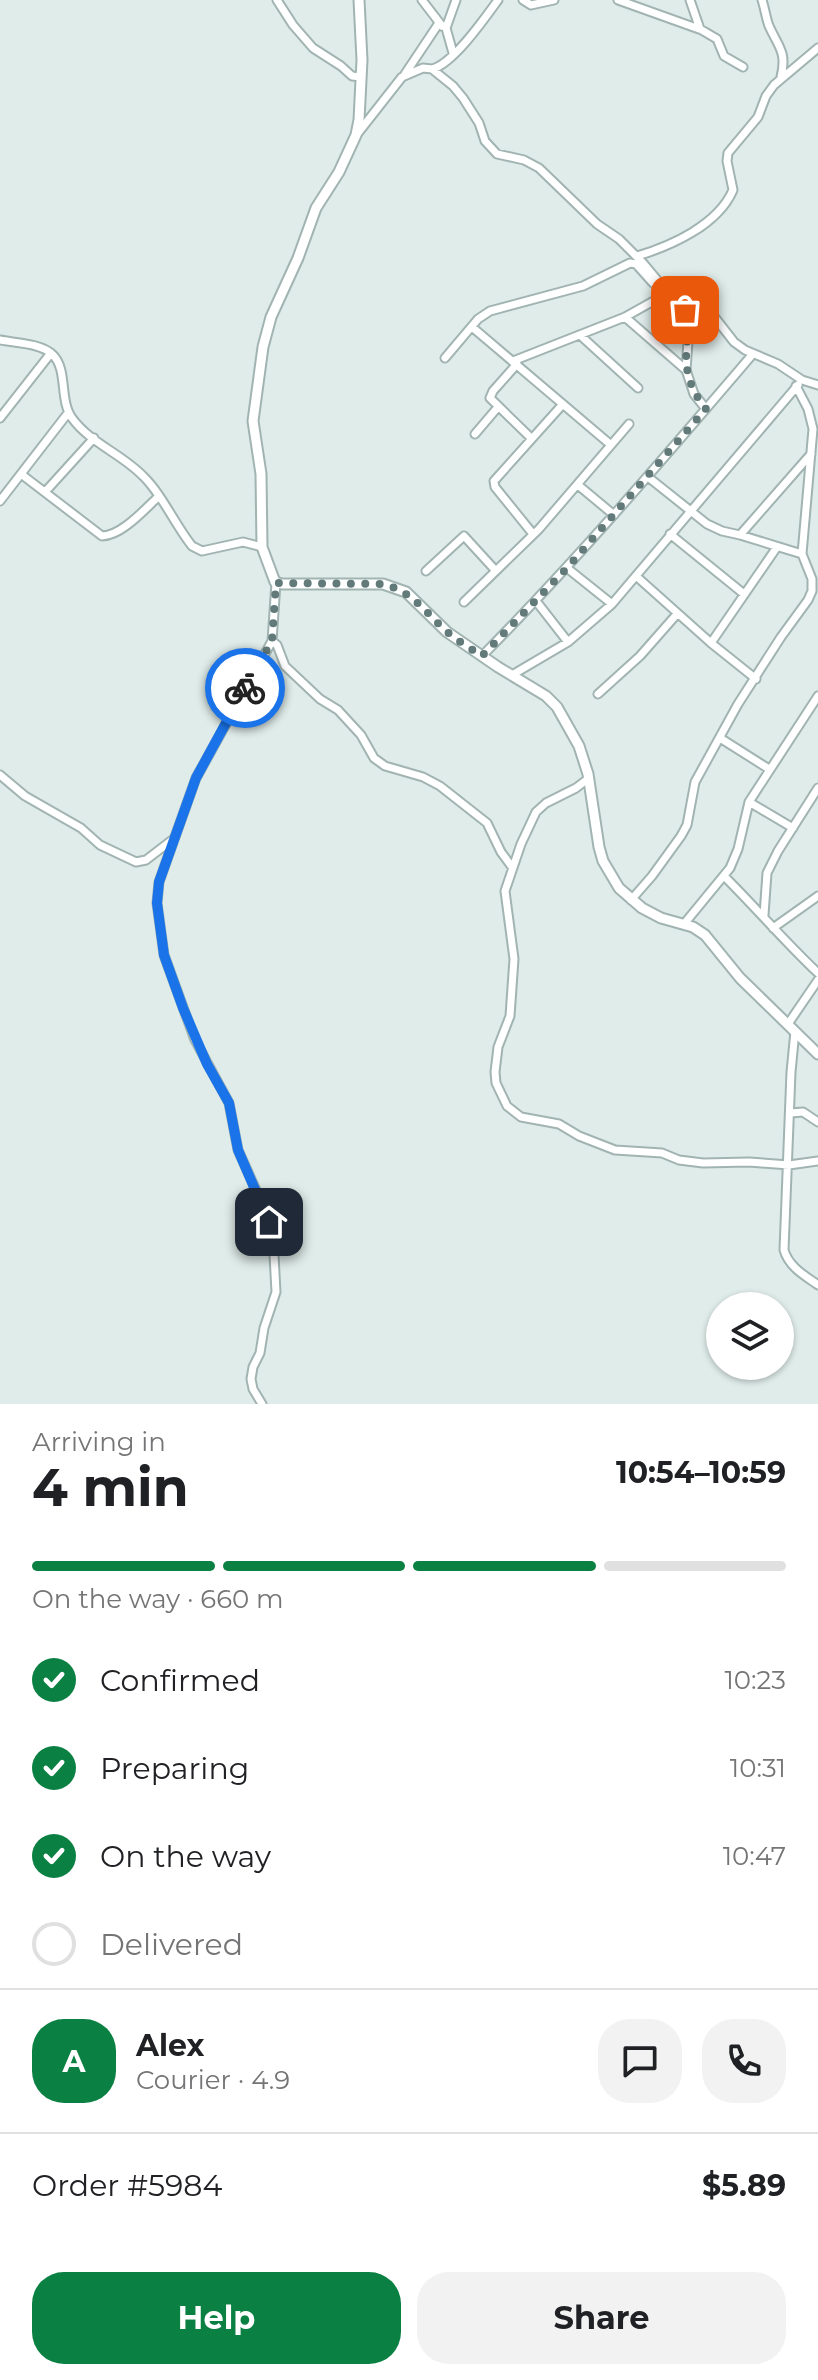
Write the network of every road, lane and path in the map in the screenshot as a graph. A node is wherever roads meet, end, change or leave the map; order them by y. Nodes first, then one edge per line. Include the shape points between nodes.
1 (277, 0) edge
2 (359, 0) edge
3 (422, 0) edge
4 (456, 0) edge
5 (498, 0) edge
6 (523, 0) edge
7 (554, 0) edge
8 (619, 0) edge
9 (690, 0) edge
10 (762, 0) edge
11 (439, 23) junction
12 (700, 29) junction
13 (446, 31) junction
14 (818, 48) edge
15 (453, 53) junction
16 (743, 67) dead end
17 (432, 69) junction
18 (361, 77) junction
19 (402, 77) junction
20 (781, 78) junction
21 (356, 135) junction
22 (637, 256) junction
23 (666, 294) junction
24 (625, 317) junction
25 (472, 327) junction
26 (581, 336) junction
27 (0, 340) edge
28 (51, 353) junction
29 (752, 355) junction
30 (445, 358) dead end
31 (515, 362) junction
32 (686, 370) junction
33 (799, 383) junction
34 (818, 385) edge
35 (638, 388) dead end
36 (563, 404) junction
37 (498, 407) junction
38 (706, 409) junction
39 (68, 413) junction
40 (0, 418) edge
41 (629, 424) dead end
42 (475, 434) dead end
43 (94, 438) junction
44 (531, 438) junction
45 (611, 445) junction
46 (812, 453) junction
47 (21, 474) junction
48 (648, 477) junction
49 (578, 485) junction
50 (45, 492) junction
51 (158, 497) junction
52 (0, 501) edge
53 (689, 511) junction
54 (614, 515) junction
55 (533, 534) junction
56 (670, 534) junction
57 (740, 535) junction
58 (262, 547) junction
59 (777, 547) junction
60 (802, 554) junction
61 (567, 568) junction
62 (426, 571) dead end
63 (496, 571) junction
64 (636, 576) junction
65 (276, 583) junction
66 (744, 594) junction
67 (536, 601) junction
68 (464, 602) dead end
69 (612, 604) junction
70 (677, 614) junction
71 (272, 641) junction
72 (568, 642) junction
73 (711, 643) junction
74 (482, 656) junction
75 (512, 675) junction
76 (756, 679) junction
77 (598, 694) dead end
78 (818, 696) edge
79 (720, 738) junction
80 (769, 769) junction
81 (0, 775) edge
82 (589, 778) junction
83 (818, 788) edge
84 (749, 802) junction
85 (793, 828) junction
86 (174, 839) junction
87 (512, 867) junction
88 (725, 877) junction
89 (818, 896) edge
90 (631, 900) junction
91 (764, 915) junction
92 (684, 924) junction
93 (773, 928) junction
94 (818, 973) edge
95 (818, 980) edge
96 (792, 1027) junction
97 (818, 1054) edge
98 (791, 1113) junction
99 (818, 1122) edge
100 (818, 1161) edge
101 (789, 1165) junction
102 (818, 1285) edge
103 (262, 1404) edge

1 - 18 street via 313,48
2 - 18 street
3 - 11 street
4 - 13 street
5 - 15 street
6 - 7 street via 531,5
8 - 12 street
9 - 12 street
10 - 20 street via 784,59
11 - 13 street
11 - 19 street
12 - 16 street via 717,39 724,56
13 - 15 street
14 - 20 street
15 - 17 street
17 - 19 street
17 - 22 street via 463,98 492,150 539,168
18 - 21 street
19 - 21 street
20 - 22 street via 728,153 733,190 721,211 674,243
21 - 58 street via 316,208 263,347 253,421 261,474
22 - 29 street via 663,287 709,310 734,342
23 - 24 street
23 - 25 street via 630,263 583,286 490,311
23 - 32 street via 689,317
24 - 26 street
24 - 32 street
25 - 30 street
25 - 31 street
26 - 31 street
26 - 35 street
27 - 28 street
28 - 39 street
28 - 40 street
29 - 33 street via 778,364
29 - 38 street
31 - 36 street
31 - 37 street via 490,395
32 - 38 street
33 - 34 street
33 - 46 street via 813,429
33 - 53 street
36 - 44 street
36 - 45 street
37 - 42 street
37 - 44 street
38 - 48 street
39 - 43 street
39 - 47 street
41 - 45 street
43 - 50 street
43 - 51 street via 145,477
44 - 55 street via 494,481
45 - 49 street
46 - 57 street
46 - 60 street
47 - 50 street
47 - 52 street
48 - 53 street
48 - 54 street
49 - 54 street
49 - 55 street
50 - 51 street via 106,537
51 - 58 street via 198,550 243,542
53 - 56 street
53 - 57 street via 722,531
54 - 61 street
55 - 63 street
56 - 64 street
56 - 66 street
57 - 59 street
58 - 65 street
59 - 60 street
59 - 66 street
60 - 76 street via 812,591
61 - 67 street
61 - 69 street
62 - 63 street via 464,536
63 - 68 street
64 - 69 street
64 - 70 street
65 - 71 street
65 - 74 street via 398,588
66 - 73 street
67 - 72 street
67 - 74 street
69 - 72 street
70 - 73 street
70 - 77 street
71 - 86 street via 196,778
71 - 87 street via 285,666 338,710 374,758 423,777 465,803 487,823
72 - 75 street
73 - 76 street
74 - 75 street
75 - 82 street via 557,707 579,746
76 - 79 street
78 - 80 street
79 - 80 street
79 - 90 street via 695,782 681,836
80 - 84 street
81 - 86 street via 100,845 136,862
82 - 87 street via 539,809
82 - 90 street via 603,861
83 - 85 street
84 - 85 street
84 - 88 street
85 - 91 street via 767,873
86 - 103 street via 157,903 164,955 195,1040 229,1103 238,1150 273,1236 276,1292 251,1379
87 - 101 street via 505,891 514,951 510,1016 495,1072 507,1106 521,1117 559,1124 615,1150 703,1163
88 - 91 street
88 - 92 street
89 - 93 street
90 - 92 street via 661,918
91 - 93 street
92 - 96 street via 705,935 740,978
93 - 94 street
95 - 96 street
96 - 97 street
96 - 98 street
98 - 99 street via 803,1112
98 - 101 street
100 - 101 street
101 - 102 street via 784,1250 793,1266

